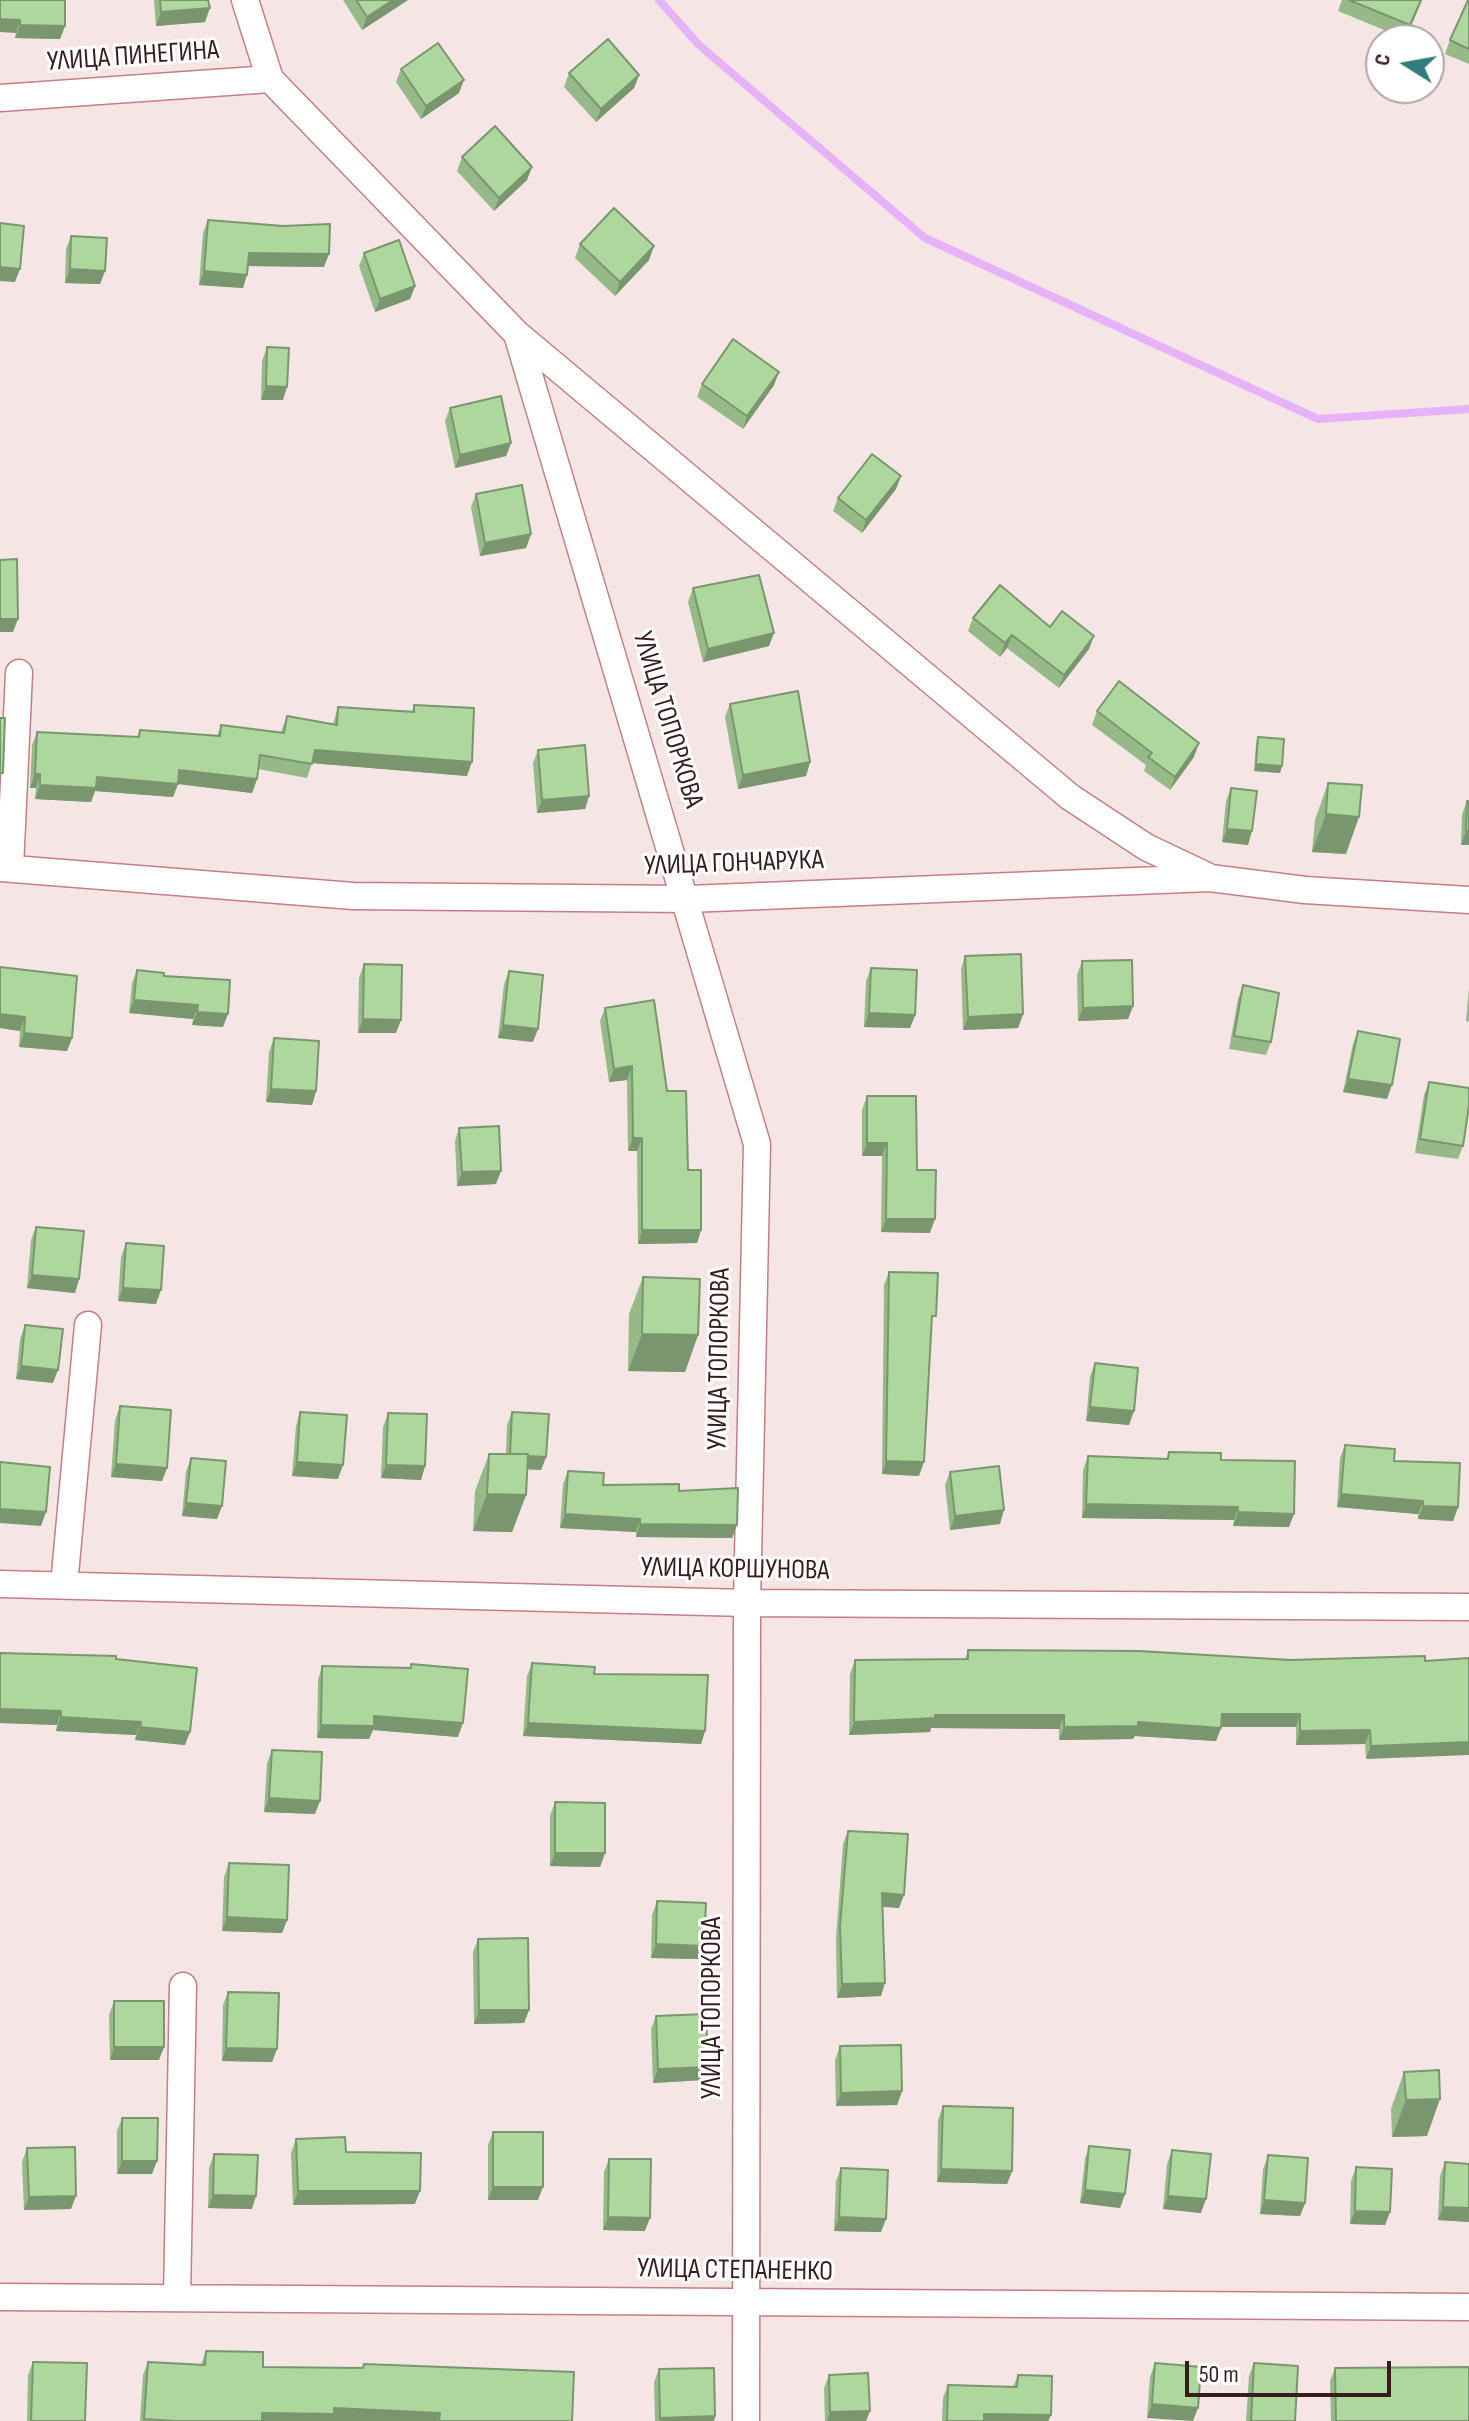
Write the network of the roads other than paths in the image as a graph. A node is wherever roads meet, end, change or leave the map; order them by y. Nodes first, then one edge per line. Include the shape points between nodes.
1 (245, 0) edge
2 (270, 79) junction
3 (0, 98) edge
4 (517, 334) junction
5 (19, 673) dead end
6 (5, 868) edge
7 (1210, 878) junction
8 (688, 899) junction
9 (1469, 900) edge
10 (88, 1325) dead end
11 (0, 1584) edge
12 (64, 1585) junction
13 (747, 1603) junction
14 (1469, 1607) edge
15 (183, 1986) dead end
16 (0, 2297) edge
17 (177, 2297) junction
18 (744, 2303) junction
19 (1469, 2307) edge
20 (746, 2421) edge

1 - 2 street, УЛИЦА ТОПОРКОВА
2 - 3 street, УЛИЦА ПИНЕГИНА
2 - 4 street, УЛИЦА ТОПОРКОВА
4 - 7 street, УЛИЦА ТОПОРКОВА via 1070,797 1146,847
4 - 8 street, УЛИЦА ТОПОРКОВА
5 - 6 street
6 - 8 street, УЛИЦА ГОНЧАРУКА via 353,896
7 - 8 street, УЛИЦА ГОНЧАРУКА
7 - 9 street, УЛИЦА ГОНЧАРУКА
8 - 13 street, УЛИЦА ТОПОРКОВА via 757,1144
10 - 12 street
11 - 12 street, УЛИЦА КОРШУНОВА
12 - 13 street, УЛИЦА КОРШУНОВА
13 - 14 street, УЛИЦА КОРШУНОВА
13 - 18 street, УЛИЦА ТОПОРКОВА
15 - 17 street
16 - 17 street, УЛИЦА СТЕПАНЕНКО
17 - 18 street, УЛИЦА СТЕПАНЕНКО
18 - 19 street, УЛИЦА СТЕПАНЕНКО
18 - 20 street, УЛИЦА ТОПОРКОВА

